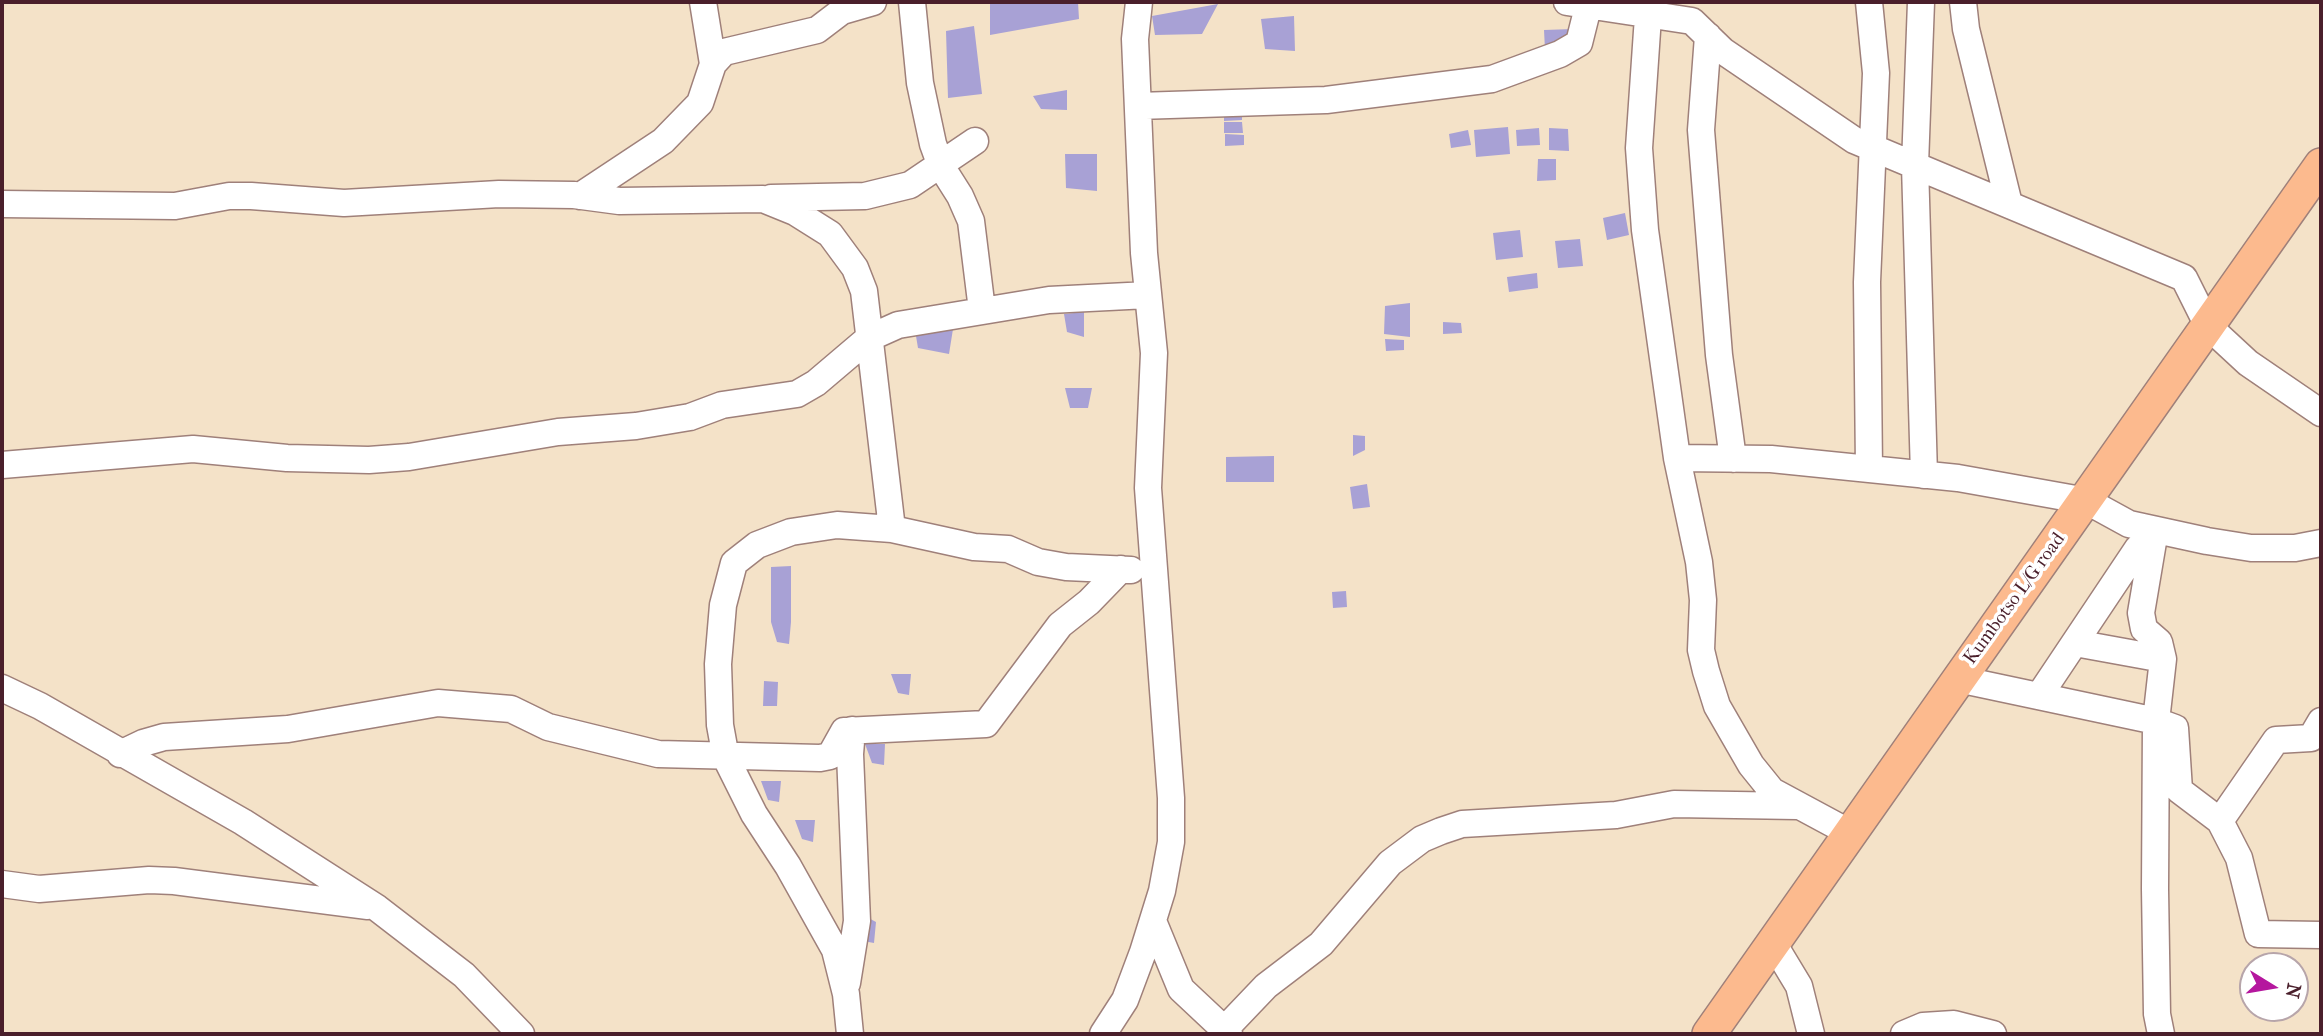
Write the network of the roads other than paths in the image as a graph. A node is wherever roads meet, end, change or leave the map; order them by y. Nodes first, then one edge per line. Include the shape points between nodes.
1 (703, 2) edge
2 (873, 2) edge
3 (912, 2) edge
4 (1139, 2) edge
5 (1870, 2) edge
6 (1921, 2) edge
7 (1963, 2) edge
8 (1577, 4) edge
9 (1649, 8) edge
10 (1708, 36) junction
11 (713, 64) junction
12 (1139, 106) junction
13 (975, 141) dead end
14 (1872, 148) junction
15 (1915, 165) junction
16 (2321, 165) edge
17 (941, 166) junction
18 (580, 196) junction
19 (763, 199) junction
20 (2, 204) edge
21 (2009, 204) junction
22 (1148, 295) junction
23 (982, 310) junction
24 (2208, 326) junction
25 (869, 338) junction
26 (2321, 413) edge
27 (1677, 458) junction
28 (1733, 459) junction
29 (2, 465) edge
30 (1869, 469) junction
31 (1924, 475) junction
32 (2087, 500) junction
33 (892, 529) junction
34 (2154, 536) junction
35 (2321, 543) edge
36 (1121, 569) junction
37 (1153, 570) junction
38 (2075, 643) junction
39 (2163, 659) junction
40 (1958, 679) junction
41 (2, 688) edge
42 (2039, 696) junction
43 (2156, 720) junction
44 (2321, 720) edge
45 (852, 730) junction
46 (120, 754) junction
47 (726, 758) junction
48 (1799, 806) junction
49 (2220, 821) junction
50 (1850, 833) junction
51 (2, 884) edge
52 (377, 908) junction
53 (1153, 920) junction
54 (2321, 935) edge
55 (1773, 943) junction
56 (846, 994) junction
57 (1226, 1032) edge
58 (521, 1034) edge
59 (850, 1034) edge
60 (1103, 1034) edge
61 (1709, 1034) edge
62 (1811, 1034) edge
63 (1904, 1034) edge
64 (1993, 1034) edge
65 (2161, 1034) edge

1 - 11 street
2 - 11 street via 842,11 817,30 800,36 731,48
3 - 17 street via 920,83
4 - 12 street via 1135,39
5 - 14 street via 1875,73
6 - 15 street
7 - 21 street
8 - 9 street
8 - 12 street via 1579,43 1492,79 1326,100
9 - 10 street via 1692,21
9 - 27 street via 1639,148
10 - 14 street via 1723,51
10 - 28 street via 1702,130 1719,355
11 - 18 street via 700,103 663,141
12 - 22 street
13 - 17 street
14 - 15 street
14 - 30 street via 1867,282
15 - 21 street
15 - 31 street
16 - 24 main road, Kumbotso L/G road
17 - 19 street via 911,185 865,196
17 - 23 street via 971,221
18 - 19 street via 619,201
18 - 20 street via 499,194 344,203 229,196 175,206
19 - 25 street via 795,212 842,247 864,291
21 - 24 street via 2184,278
22 - 23 street via 1049,300
22 - 37 street via 1154,354 1148,488
23 - 25 street via 898,325
24 - 26 street via 2248,363
24 - 32 main road, Kumbotso L/G road
25 - 29 street via 797,394 722,405 690,417 636,426 558,432 369,460 193,449
25 - 33 street
27 - 28 street
27 - 48 street via 1699,562 1702,650 1717,706 1751,765 1772,791
28 - 30 street
30 - 31 street
31 - 32 street
32 - 34 street
32 - 40 main road, Kumbotso L/G road
33 - 36 street via 974,547 1008,548 1038,562 1066,567
33 - 47 street via 837,525 791,532 757,545 734,563 723,605 718,664
34 - 35 street via 2251,548
34 - 38 street via 2138,548
34 - 39 street via 2141,613 2144,629 2160,642
36 - 37 street
36 - 45 street via 1060,625 985,724
37 - 53 street via 1171,797 1171,842
38 - 39 street
38 - 42 street
39 - 43 street
40 - 42 street
40 - 50 main road, Kumbotso L/G road
41 - 46 street
42 - 43 street
43 - 49 street via 2175,728 2179,790
43 - 65 street via 2155,903
44 - 49 street via 2311,738 2276,740
45 - 47 street via 841,733 830,756
45 - 56 street via 857,921
46 - 47 street via 164,737 288,729 448,703 511,709 548,727 658,754
46 - 52 street via 243,822
47 - 56 street via 835,950
48 - 50 street
48 - 57 street via 1674,804 1616,815 1462,824 1441,831 1390,863 1321,944 1266,986
49 - 54 street via 2239,858 2258,934
50 - 55 main road, Kumbotso L/G road
51 - 52 street via 39,889 174,881
52 - 58 street via 464,975
53 - 57 street via 1181,989
53 - 60 street via 1125,1000
55 - 61 main road, Kumbotso L/G road
55 - 62 street via 1799,986
56 - 59 street
63 - 64 street via 1923,1026 1954,1024

